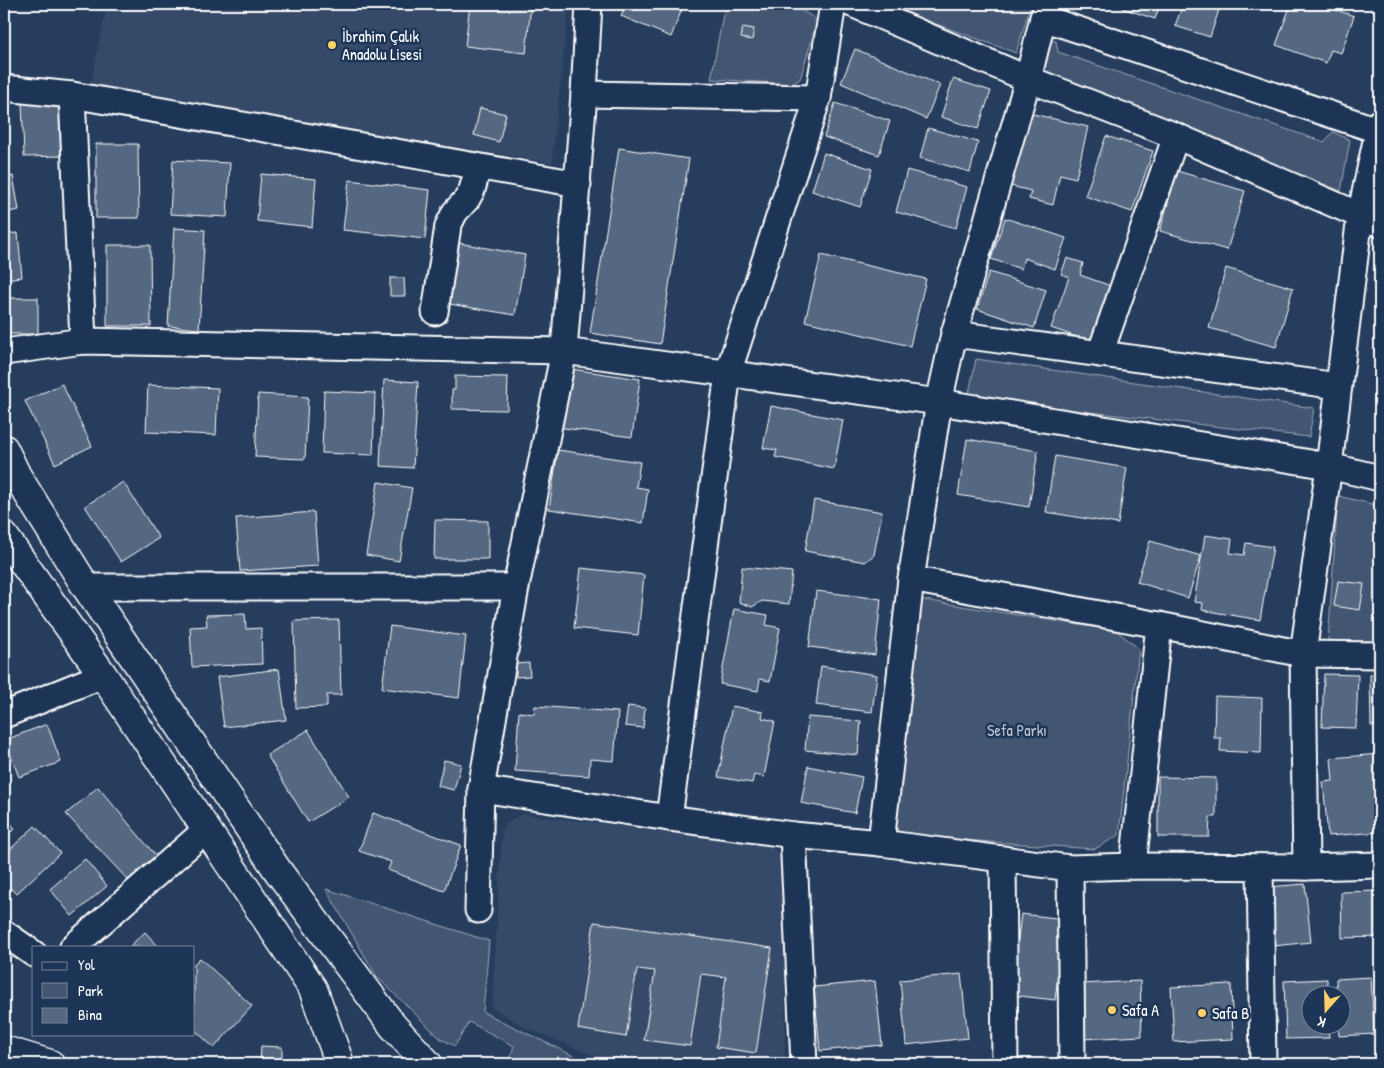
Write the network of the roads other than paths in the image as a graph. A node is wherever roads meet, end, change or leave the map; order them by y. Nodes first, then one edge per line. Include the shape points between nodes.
1 (588, 4) edge
2 (833, 4) edge
3 (852, 4) edge
4 (1045, 11) edge
5 (1028, 79) junction
6 (4, 88) edge
7 (584, 94) junction
8 (72, 95) junction
9 (818, 98) junction
10 (1380, 128) edge
11 (1176, 136) junction
12 (476, 166) junction
13 (578, 184) junction
14 (1370, 220) edge
15 (435, 312) dead end
16 (954, 334) junction
17 (83, 341) junction
18 (564, 351) junction
19 (4, 352) edge
20 (1100, 354) junction
21 (728, 373) junction
22 (1338, 386) junction
23 (939, 402) junction
24 (4, 449) edge
25 (1329, 466) junction
26 (1380, 478) edge
27 (4, 536) edge
28 (911, 579) junction
29 (516, 586) junction
30 (86, 588) junction
31 (1159, 625) junction
32 (1303, 654) junction
33 (1380, 655) edge
34 (103, 675) junction
35 (4, 715) edge
36 (481, 789) junction
37 (669, 818) junction
38 (206, 830) junction
39 (793, 835) junction
40 (880, 843) junction
41 (1002, 859) junction
42 (1380, 865) edge
43 (1133, 866) junction
44 (1260, 866) junction
45 (1306, 867) junction
46 (1070, 868) junction
47 (478, 910) dead end
48 (4, 933) edge
49 (74, 946) edge
50 (32, 953) edge
51 (4, 1050) edge
52 (50, 1064) edge
53 (340, 1064) edge
54 (428, 1064) edge
55 (804, 1064) edge
56 (1004, 1064) edge
57 (1072, 1064) edge
58 (1263, 1064) edge

1 - 7 street
2 - 9 street
3 - 5 street
4 - 5 street
4 - 10 street
5 - 11 street
5 - 16 street
6 - 8 street
7 - 9 street
7 - 13 street
8 - 12 street
8 - 17 street
9 - 21 street
10 - 14 street
11 - 14 street
11 - 20 street
12 - 13 street
12 - 15 street via 472,190 448,226
13 - 18 street
14 - 22 street
16 - 20 street
16 - 23 street
17 - 18 street
17 - 19 street
18 - 21 street
18 - 29 street
20 - 22 street
21 - 23 street
21 - 37 street
22 - 25 street
23 - 25 street
23 - 28 street
24 - 30 main road
25 - 26 street
25 - 32 street
27 - 34 main road
28 - 31 street
28 - 40 street
29 - 30 street
29 - 36 street
30 - 54 main road via 278,871 393,1026
31 - 32 street
31 - 43 street
32 - 33 street
32 - 45 street
34 - 35 street
34 - 38 main road
36 - 37 street
36 - 47 street
37 - 39 street
38 - 49 street
38 - 53 main road via 313,989
39 - 40 street
39 - 55 street
40 - 41 street
41 - 46 street
41 - 56 street
42 - 45 street
43 - 44 street
43 - 46 street
44 - 45 street
44 - 58 street
46 - 57 street
48 - 50 street
51 - 52 main road

